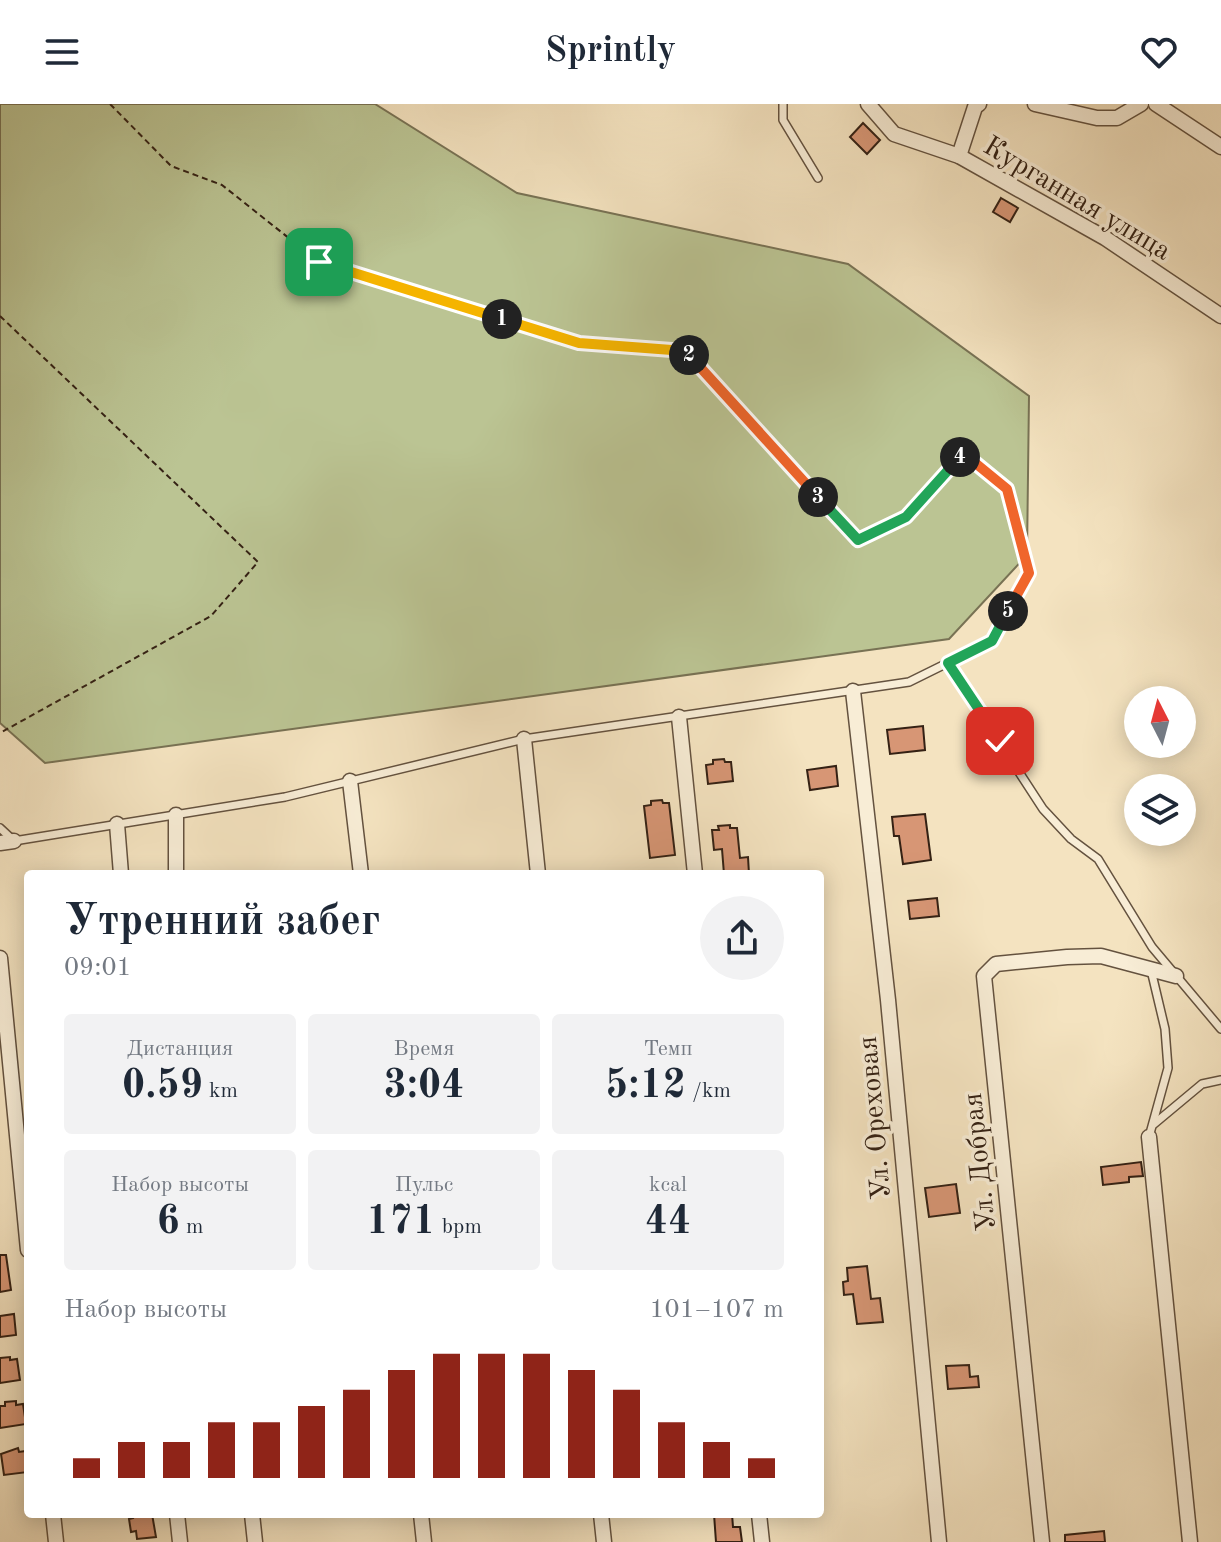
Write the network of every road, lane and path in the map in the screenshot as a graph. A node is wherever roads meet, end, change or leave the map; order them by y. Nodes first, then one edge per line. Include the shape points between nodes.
1 (110, 104) edge
2 (783, 104) edge
3 (868, 104) edge
4 (979, 104) edge
5 (1035, 104) edge
6 (1141, 104) edge
7 (1156, 104) edge
8 (1221, 147) edge
9 (959, 156) junction
10 (818, 178) dead end
11 (0, 316) edge
12 (1221, 316) edge
13 (992, 641) joint
14 (948, 663) junction
15 (853, 691) junction
16 (679, 717) junction
17 (0, 733) edge
18 (524, 739) junction
19 (350, 781) junction
20 (176, 815) junction
21 (117, 824) junction
22 (0, 828) edge
23 (7, 842) edge
24 (121, 870) edge
25 (176, 870) edge
26 (361, 870) edge
27 (538, 870) edge
28 (695, 870) edge
29 (0, 958) edge
30 (1151, 970) junction
31 (1176, 976) junction
32 (1221, 1029) edge
33 (1221, 1080) edge
34 (1151, 1131) junction
35 (24, 1208) edge
36 (53, 1518) edge
37 (177, 1518) edge
38 (252, 1518) edge
39 (421, 1518) edge
40 (601, 1518) edge
41 (759, 1518) edge
42 (56, 1542) edge
43 (180, 1542) edge
44 (255, 1542) edge
45 (424, 1542) edge
46 (604, 1542) edge
47 (762, 1542) edge
48 (939, 1542) edge
49 (1042, 1542) edge
50 (1190, 1542) edge

1 - 13 path via 171,166 222,185 319,262 579,343 685,351 858,540 906,517 963,453 1007,489 1029,573
2 - 10 lane via 783,120
3 - 9 street, Курганная улица via 894,134
4 - 9 street
5 - 6 street via 1117,118
7 - 8 street
9 - 12 street, Курганная улица via 1105,238
11 - 17 path via 258,562 211,616
13 - 14 lane
14 - 15 lane via 909,682
14 - 31 lane via 1043,809 1098,859
15 - 16 lane
15 - 48 street, Ул. Ореховая
16 - 18 lane
16 - 28 street
18 - 19 lane
18 - 27 street
19 - 20 lane
19 - 26 street
20 - 21 lane
20 - 25 street
21 - 23 lane
21 - 24 street
22 - 23 lane
29 - 35 street
30 - 31 street, Ул. Добрая
30 - 34 lane via 1168,1068
30 - 49 street, Ул. Добрая via 1101,956 1067,957 996,964 984,976
31 - 32 lane
33 - 34 lane via 1202,1084
34 - 50 street
36 - 42 street
37 - 43 street
38 - 44 street
39 - 45 street
40 - 46 street
41 - 47 street

